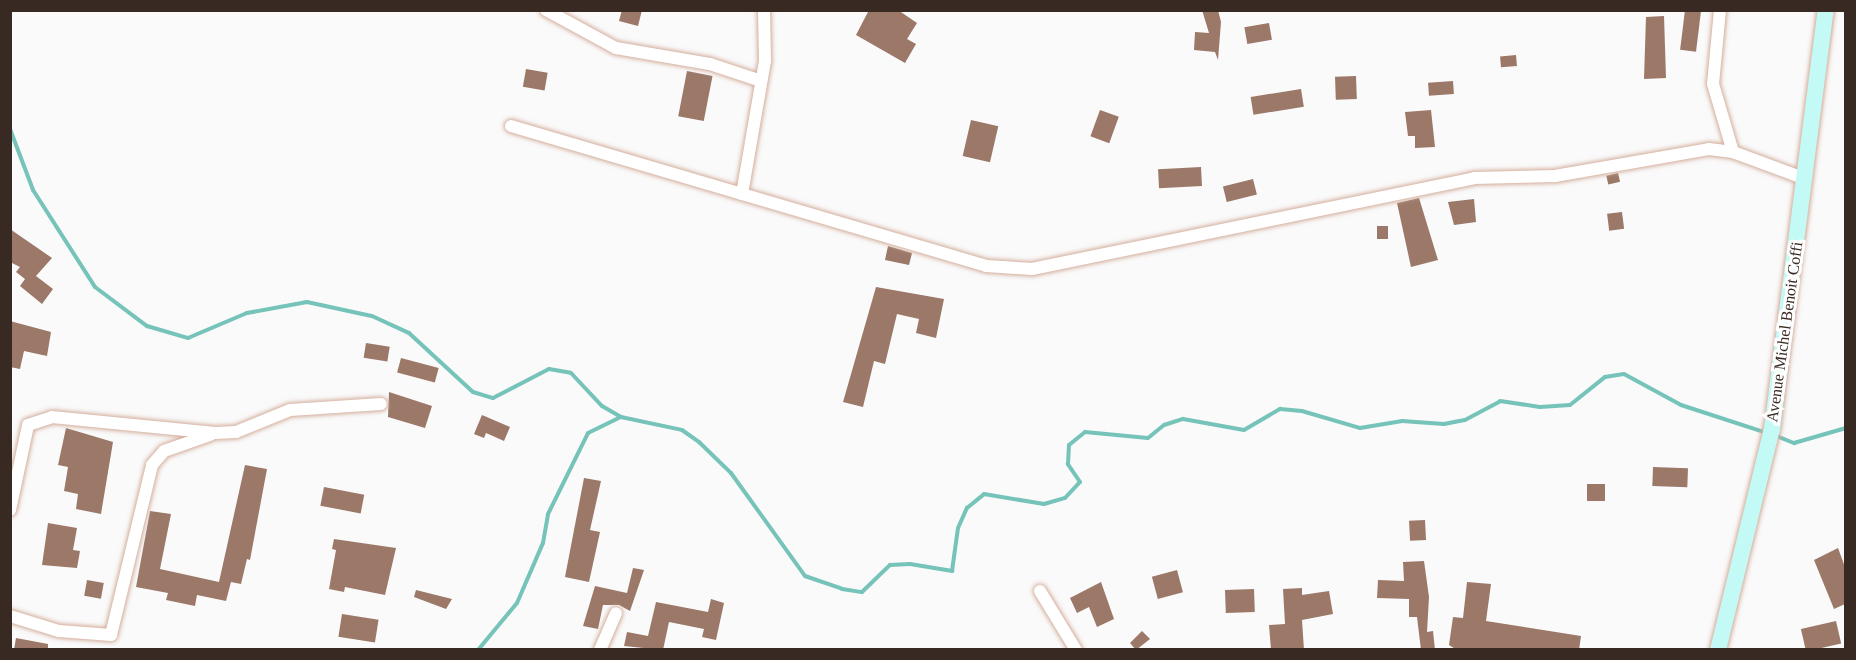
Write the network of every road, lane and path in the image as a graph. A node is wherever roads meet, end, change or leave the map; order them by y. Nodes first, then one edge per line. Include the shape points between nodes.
1 (546, 10) edge
2 (764, 10) edge
3 (1720, 10) edge
4 (1826, 10) edge
5 (761, 81) junction
6 (511, 126) dead end
7 (1733, 152) junction
8 (1806, 179) junction
9 (742, 194) junction
10 (381, 404) dead end
11 (214, 433) junction
12 (10, 510) edge
13 (1041, 591) dead end
14 (616, 613) dead end
15 (10, 616) edge
16 (600, 650) edge
17 (1076, 650) edge
18 (1718, 650) edge

1 - 5 street via 616,48 710,64
2 - 5 street
3 - 7 street via 1713,84
4 - 8 street, Avenue Michel Benoit Coffi
5 - 9 street
6 - 9 street
7 - 8 street
7 - 9 street via 1709,149 1555,176 1474,178 1032,269 986,266
8 - 18 street, Avenue Michel Benoit Coffi via 1772,429
10 - 11 street via 290,410 236,432
11 - 12 street via 150,430 67,417 52,417 28,425
11 - 15 street via 165,451 152,465 132,534 111,635 59,631
13 - 17 street
14 - 16 street

